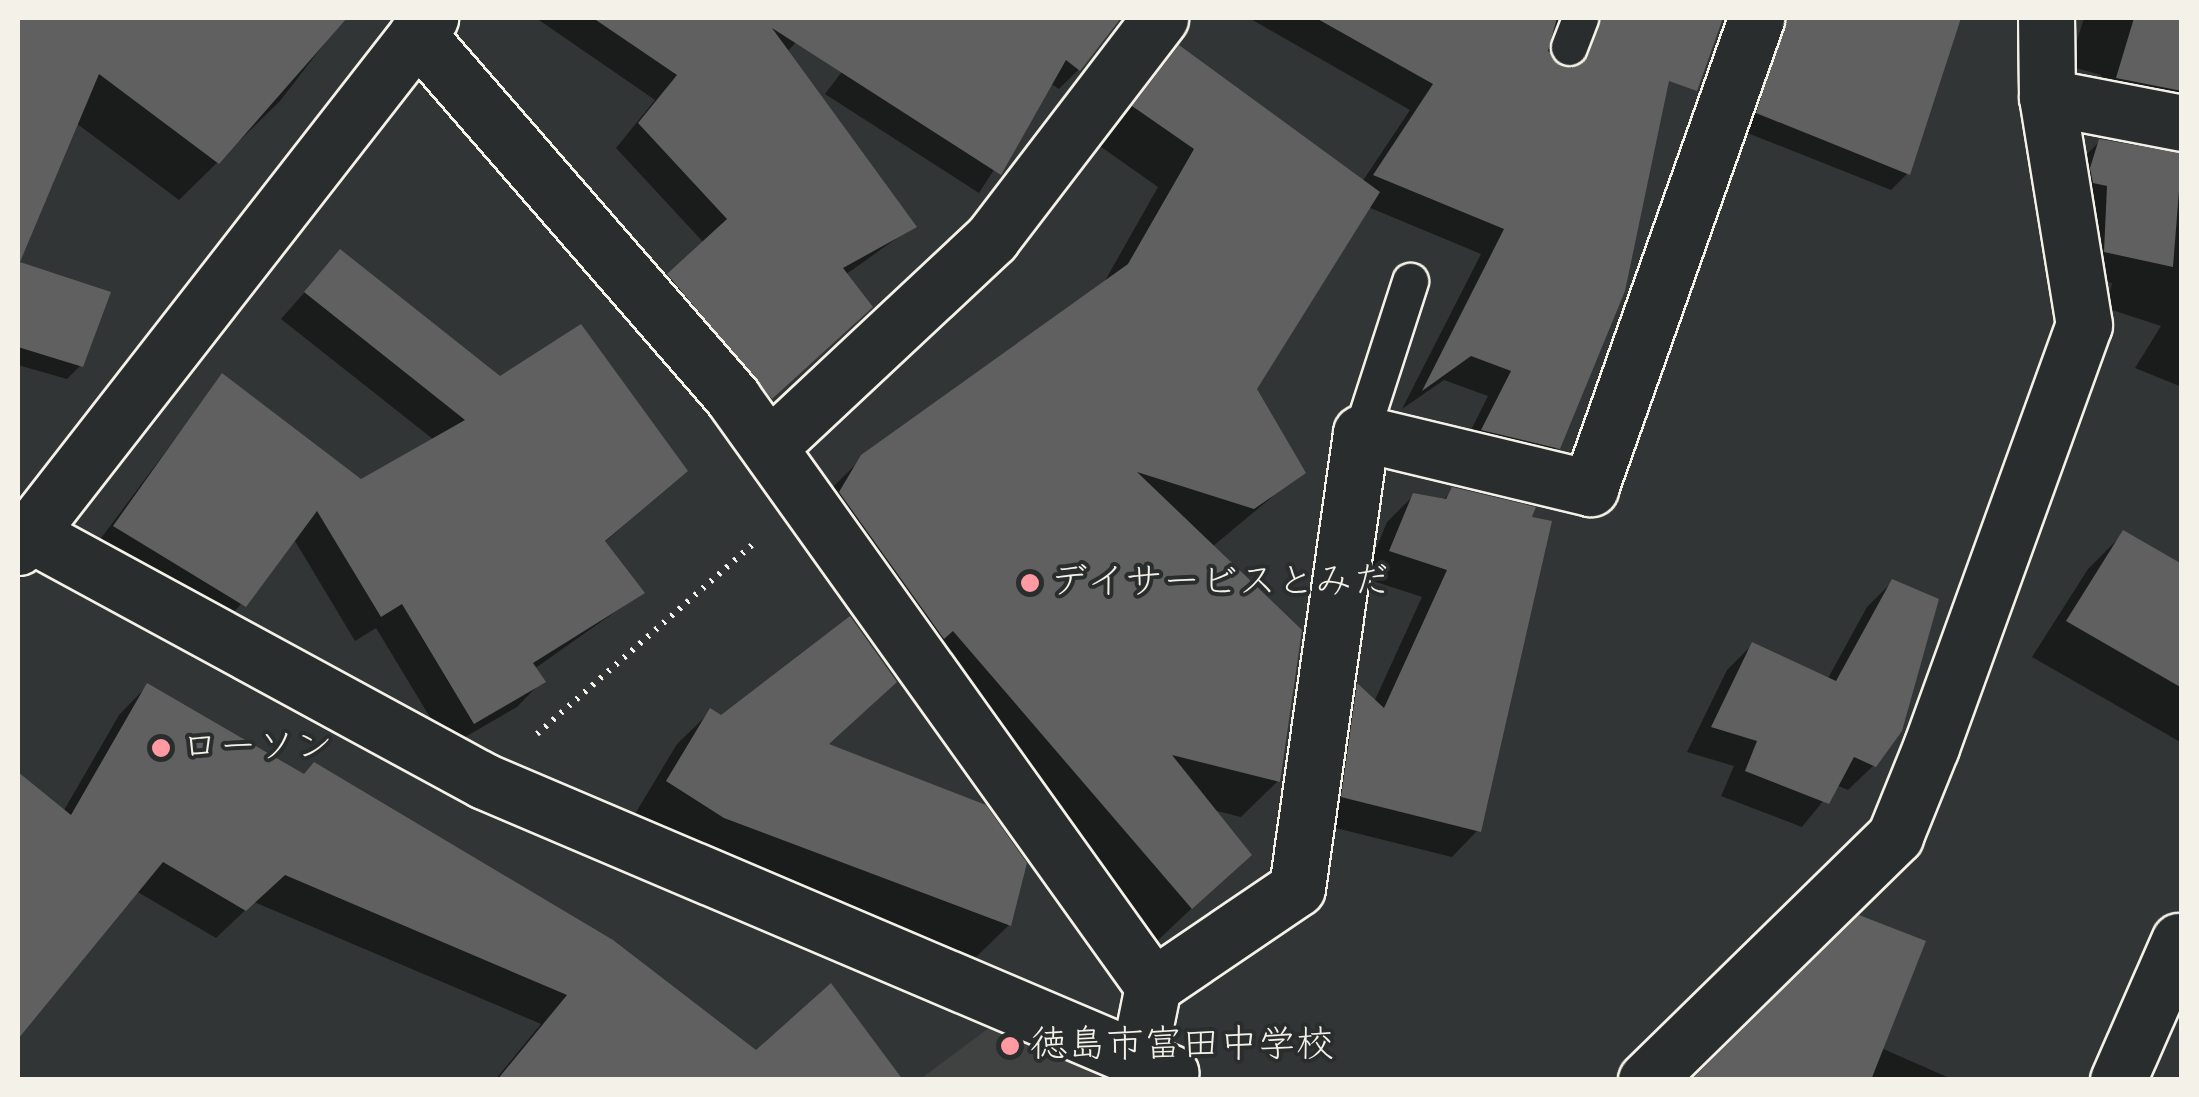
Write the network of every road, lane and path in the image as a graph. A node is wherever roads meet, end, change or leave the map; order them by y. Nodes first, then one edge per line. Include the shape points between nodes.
1 (1160, 18) edge
2 (1756, 18) edge
3 (2046, 18) edge
4 (424, 26) edge
5 (2048, 97) junction
6 (2182, 123) edge
7 (1410, 281) dead end
8 (1361, 433) junction
9 (769, 447) junction
10 (805, 498) junction
11 (29, 515) edge
12 (484, 781) junction
13 (2179, 941) edge
14 (1153, 986) junction
15 (1159, 1073) edge
16 (1646, 1080) edge
17 (2118, 1080) edge

1 - 9 street via 992,238
2 - 8 street via 1590,488
3 - 5 street
4 - 9 street
4 - 11 street
5 - 6 street
5 - 16 street via 2084,325 1895,836
7 - 8 lane
8 - 14 street via 1297,888
9 - 10 street
10 - 12 path
10 - 14 street
11 - 12 street
12 - 15 street
13 - 17 street
14 - 15 street

